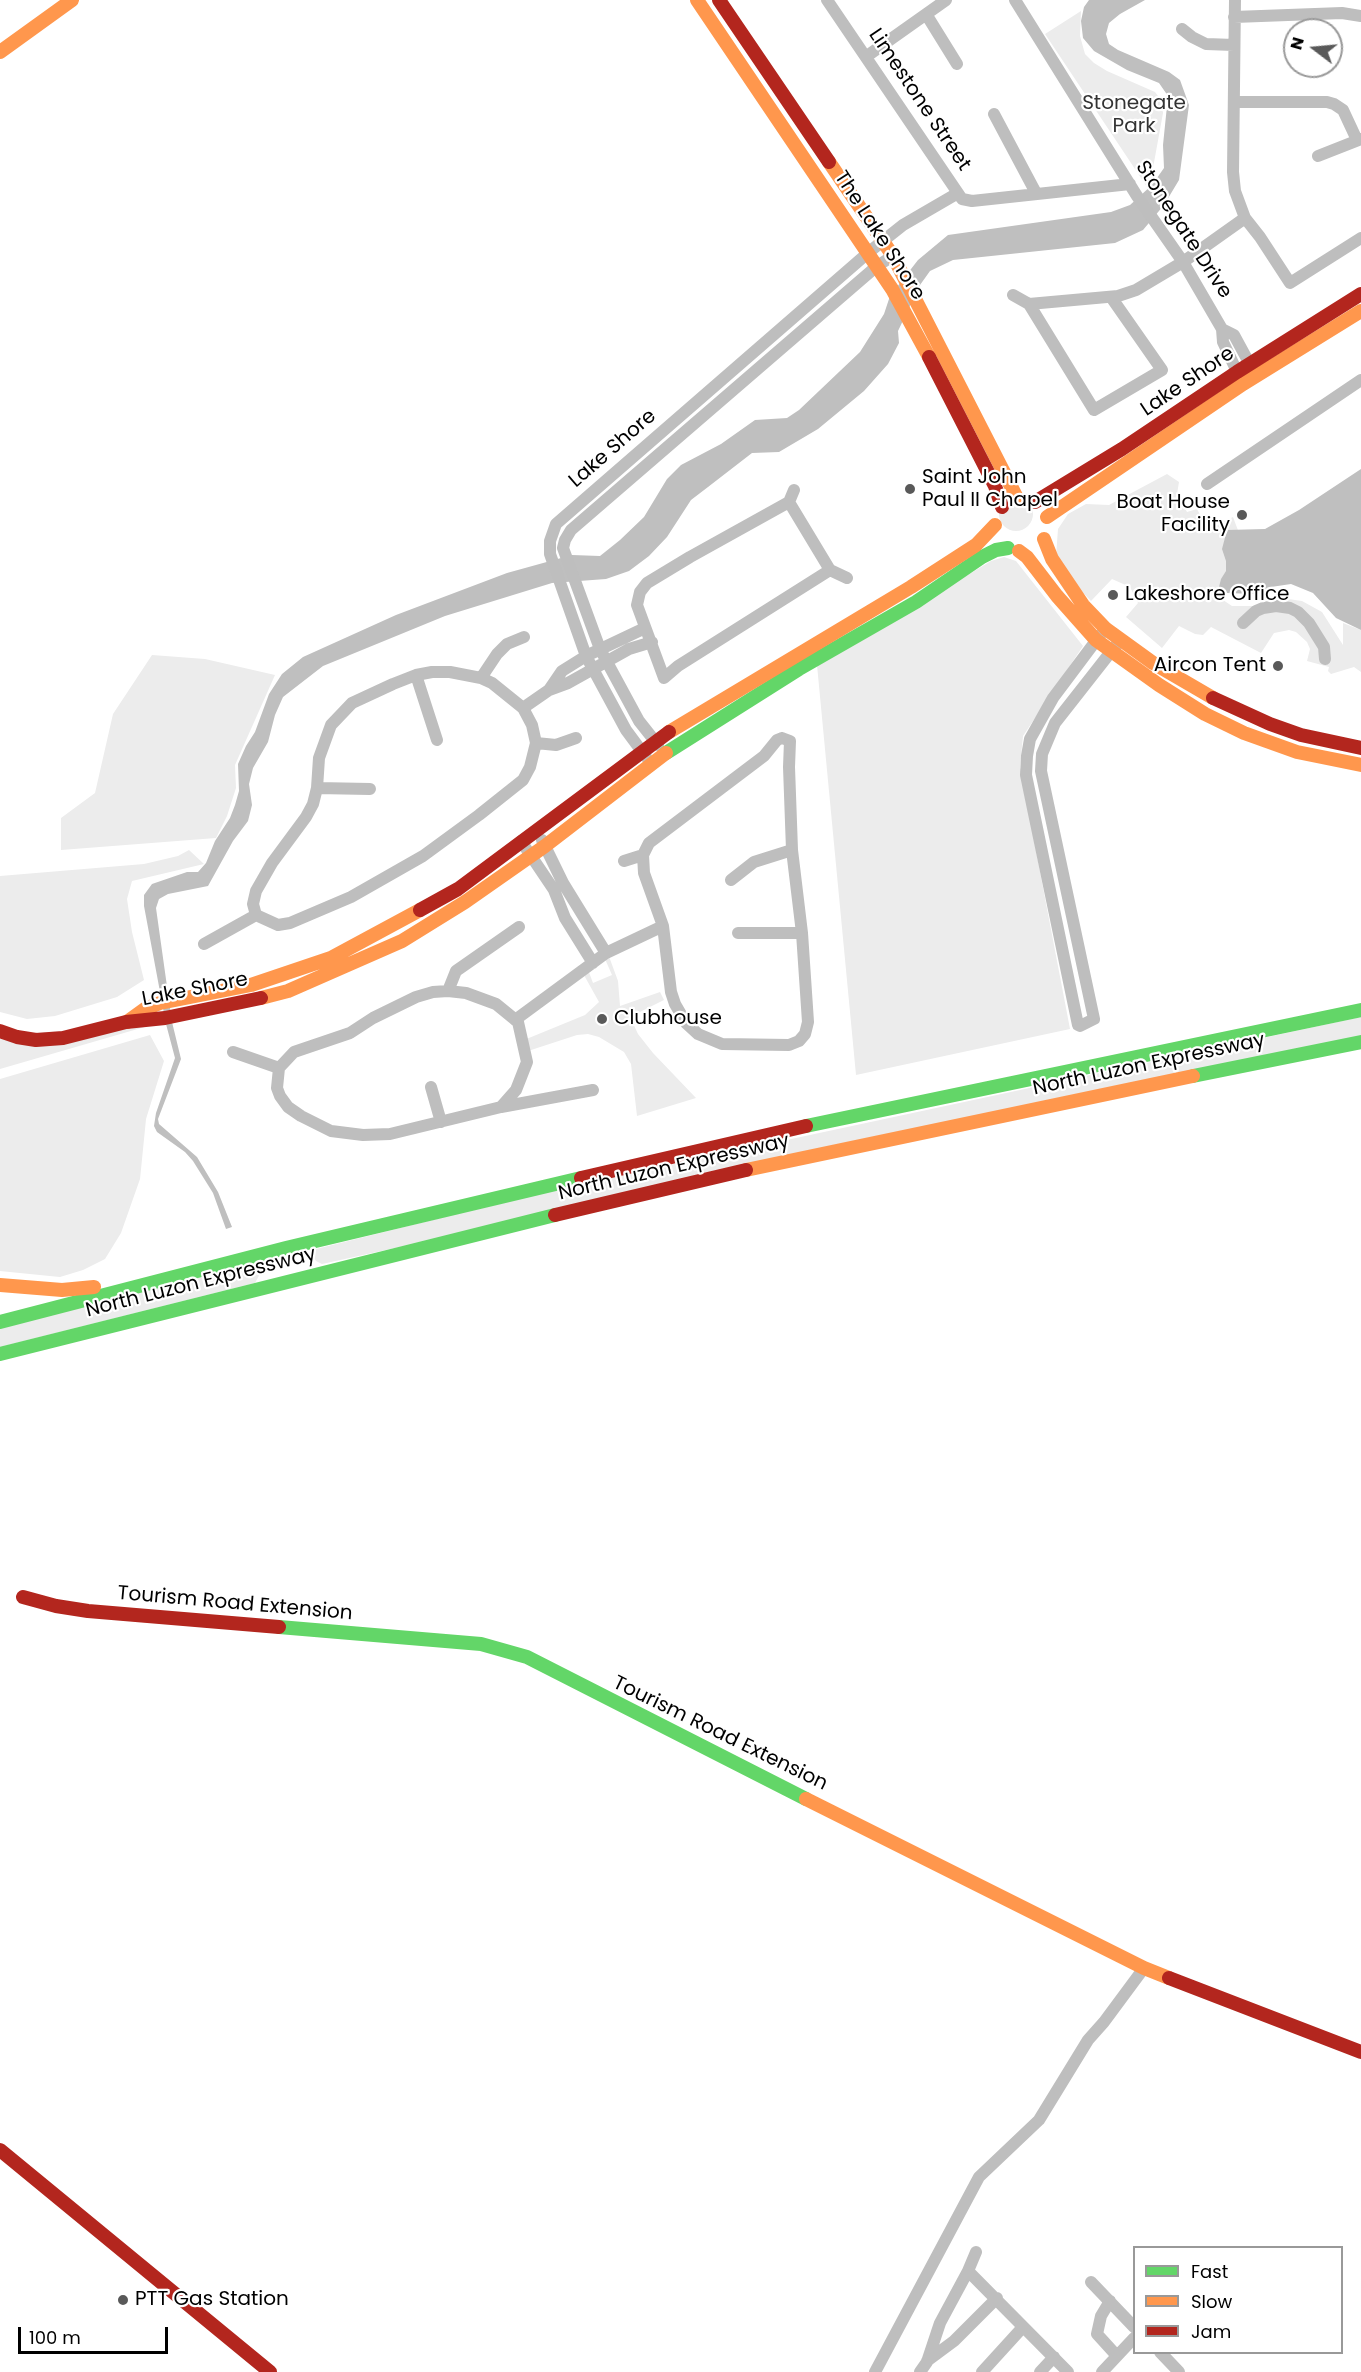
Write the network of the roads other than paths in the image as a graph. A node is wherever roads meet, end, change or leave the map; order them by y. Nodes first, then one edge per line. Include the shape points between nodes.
1 (72, 0) edge
2 (697, 0) edge
3 (719, 0) edge
4 (827, 0) edge
5 (946, 0) edge
6 (1015, 0) edge
7 (1235, 0) edge
8 (926, 14) junction
9 (1361, 16) edge
10 (1234, 17) junction
11 (1182, 29) dead end
12 (1234, 45) junction
13 (0, 52) edge
14 (867, 56) junction
15 (957, 64) dead end
16 (1235, 102) junction
17 (994, 114) dead end
18 (1359, 139) edge
19 (1318, 156) dead end
20 (1130, 184) junction
21 (958, 193) junction
22 (1036, 193) junction
23 (1245, 218) junction
24 (1361, 238) edge
25 (884, 242) junction
26 (869, 252) junction
27 (893, 256) junction
28 (1183, 262) junction
29 (877, 266) junction
30 (1361, 294) edge
31 (1013, 295) dead end
32 (1111, 297) junction
33 (1029, 304) junction
34 (1361, 311) edge
35 (1222, 329) junction
36 (1251, 366) junction
37 (1238, 374) junction
38 (1361, 380) edge
39 (1144, 435) junction
40 (1151, 448) junction
41 (1208, 484) dead end
42 (794, 490) dead end
43 (1017, 498) junction
44 (789, 502) junction
45 (1035, 502) junction
46 (1002, 507) junction
47 (1047, 517) junction
48 (995, 525) junction
49 (1044, 539) junction
50 (550, 541) junction
51 (564, 544) junction
52 (1014, 550) junction
53 (830, 570) junction
54 (847, 578) dead end
55 (1243, 623) dead end
56 (645, 628) junction
57 (1106, 628) junction
58 (524, 637) dead end
59 (1096, 640) junction
60 (652, 642) junction
61 (600, 649) junction
62 (1121, 649) junction
63 (586, 656) junction
64 (1325, 659) dead end
65 (606, 662) junction
66 (593, 669) junction
67 (416, 675) junction
68 (481, 678) junction
69 (549, 690) junction
70 (523, 708) junction
71 (1251, 716) junction
72 (1244, 733) junction
73 (576, 738) dead end
74 (436, 740) dead end
75 (655, 740) junction
76 (536, 743) junction
77 (1361, 748) edge
78 (641, 750) junction
79 (664, 754) junction
80 (764, 756) junction
81 (650, 764) junction
82 (1361, 765) edge
83 (789, 767) junction
84 (1041, 771) junction
85 (1026, 775) junction
86 (317, 788) junction
87 (370, 789) dead end
88 (536, 831) junction
89 (521, 842) junction
90 (545, 846) junction
91 (792, 850) junction
92 (531, 855) junction
93 (643, 855) junction
94 (624, 861) dead end
95 (731, 880) dead end
96 (559, 887) junction
97 (256, 915) junction
98 (663, 926) junction
99 (519, 927) dead end
100 (738, 933) dead end
101 (802, 933) junction
102 (204, 944) dead end
103 (606, 953) junction
104 (593, 963) junction
105 (448, 991) junction
106 (1361, 1010) edge
107 (515, 1020) junction
108 (126, 1022) junction
109 (0, 1031) edge
110 (1361, 1042) edge
111 (233, 1052) dead end
112 (279, 1068) junction
113 (430, 1087) dead end
114 (593, 1090) dead end
115 (501, 1107) junction
116 (441, 1122) junction
117 (172, 1276) junction
118 (0, 1285) edge
119 (0, 1322) edge
120 (0, 1354) edge
121 (23, 1597) dead end
122 (1144, 1968) junction
123 (1361, 2052) edge
124 (0, 2150) edge
125 (976, 2252) dead end
126 (968, 2271) junction
127 (1091, 2282) dead end
128 (996, 2298) junction
129 (1110, 2301) junction
130 (1133, 2326) edge
131 (1023, 2327) junction
132 (1133, 2339) edge
133 (1161, 2354) edge
134 (1117, 2356) junction
135 (1054, 2357) junction
136 (924, 2367) edge
137 (1170, 2369) edge
138 (270, 2372) edge
139 (875, 2372) edge
140 (982, 2372) edge
141 (1040, 2372) edge
142 (1068, 2372) edge
143 (1102, 2372) edge

1 - 13 main road
2 - 26 main road, The Lake Shore
3 - 25 main road, The Lake Shore
4 - 14 street, Limestone Street
5 - 8 street
6 - 20 street, Stonegate Drive
7 - 10 street
8 - 14 street
8 - 15 street
9 - 10 street via 1342,13
10 - 12 street
11 - 12 street via 1206,44
12 - 16 street
14 - 21 street, Limestone Street
16 - 18 street via 1334,104 1343,110
16 - 23 street via 1233,172
17 - 22 street
18 - 19 street
20 - 22 street
20 - 28 street, Stonegate Drive
21 - 22 street via 972,201
21 - 25 street, Lake Shore via 903,225
23 - 24 street via 1290,284
23 - 28 street
25 - 26 street, Lake Shore
25 - 27 main road, The Lake Shore
26 - 29 main road, The Lake Shore
26 - 50 street, Lake Shore via 564,516
27 - 29 street, Lake Shore
27 - 43 main road, The Lake Shore
28 - 32 street via 1136,290
28 - 35 street, Stonegate Drive
29 - 46 main road, The Lake Shore via 991,476
29 - 51 street, Lake Shore via 571,530
30 - 36 main road, Lake Shore
31 - 33 street
32 - 33 street
32 - 33 street via 1162,370 1094,410
34 - 36 main road, Lake Shore
35 - 36 street, Stonegate Drive via 1234,335
35 - 37 street, Stonegate Drive via 1223,342
36 - 37 main road, Lake Shore
37 - 39 main road, Lake Shore
37 - 40 main road, Lake Shore
38 - 41 street
39 - 40 street
39 - 45 main road, Lake Shore
40 - 47 main road, Lake Shore
42 - 44 street
43 - 45 main road
43 - 46 main road
44 - 53 street
44 - 56 street via 647,583 637,605
45 - 47 main road
46 - 48 main road
47 - 49 main road
48 - 52 main road via 999,538
48 - 75 main road, Lake Shore via 976,545 911,587
49 - 52 main road via 1030,550
49 - 57 main road via 1052,559 1075,593
50 - 51 street
50 - 63 street, Lake Shore via 550,554
51 - 61 street
52 - 59 main road via 1027,557
52 - 79 main road, Lake Shore via 996,550 982,557 916,602 799,669
53 - 54 street
53 - 60 street via 664,678
55 - 64 street via 1263,608 1290,608 1309,623 1324,647
56 - 60 street
56 - 61 street
57 - 59 street
57 - 62 main road
58 - 68 street via 507,644
59 - 62 main road
59 - 85 street via 1039,721 1030,739
60 - 65 street
61 - 63 street
61 - 65 street
62 - 71 main road
62 - 72 main road via 1144,676
62 - 84 street via 1055,723 1042,754
63 - 66 street, Lake Shore
63 - 69 street via 562,671
65 - 66 street
65 - 75 street via 639,721
66 - 69 street
66 - 78 street, Lake Shore
67 - 68 street via 450,672
67 - 74 street
67 - 86 street via 352,703 336,719 319,758
68 - 70 street
69 - 70 street
70 - 76 street
71 - 72 main road
71 - 77 main road via 1301,735
72 - 82 main road via 1297,752
73 - 76 street via 556,745
75 - 78 main road, Lake Shore
75 - 79 street
76 - 97 street via 523,780 423,856 351,897 290,922 278,925
78 - 81 street, Lake Shore
78 - 88 main road, Lake Shore
79 - 81 main road, Lake Shore
80 - 83 street
80 - 83 street via 777,740 787,739
80 - 93 street via 649,843
81 - 90 main road, Lake Shore
83 - 91 street
84 - 85 street
84 - 85 street via 1094,1019 1080,1026
86 - 87 street
86 - 97 street via 310,811 256,891
88 - 89 main road, Lake Shore
88 - 90 street
89 - 92 street
89 - 108 main road, Lake Shore via 458,889 331,958 251,985 160,1003
90 - 92 main road, Lake Shore
90 - 96 street
91 - 95 street via 754,862
91 - 101 street
92 - 96 street
92 - 108 main road, Lake Shore via 465,902 391,946 288,991 181,1015
93 - 94 street
93 - 98 street via 644,873
96 - 103 street
96 - 104 street via 565,918
97 - 102 street
98 - 101 street via 671,992 686,1023 710,1041 741,1046 789,1045 805,1034 808,1022
98 - 103 street
99 - 105 street via 456,971
100 - 101 street
103 - 104 street
104 - 107 street
105 - 107 street via 496,1004
105 - 112 street via 416,997 350,1033 294,1052
106 - 117 main road, North Luzon Expressway via 739,1141
107 - 115 street via 527,1062 516,1090
108 - 109 main road via 63,1038 36,1040
110 - 120 main road, North Luzon Expressway via 750,1169
111 - 112 street
112 - 116 street via 277,1088 288,1107 331,1131 363,1136 390,1134
113 - 116 street
114 - 115 street
115 - 116 street
117 - 118 main road via 63,1290
117 - 119 main road, North Luzon Expressway
121 - 122 main road, Tourism Road Extension via 88,1611 481,1644 527,1657
122 - 123 main road, Tourism Road Extension
122 - 139 street via 1088,2040 1043,2115 979,2177
124 - 138 main road
125 - 126 street
126 - 128 street
126 - 136 street via 940,2323
127 - 129 street
128 - 131 street
128 - 136 street
129 - 130 street
129 - 134 street via 1097,2334
131 - 135 street
131 - 140 street
132 - 134 street
133 - 137 street
134 - 143 street
135 - 141 street
135 - 142 street

